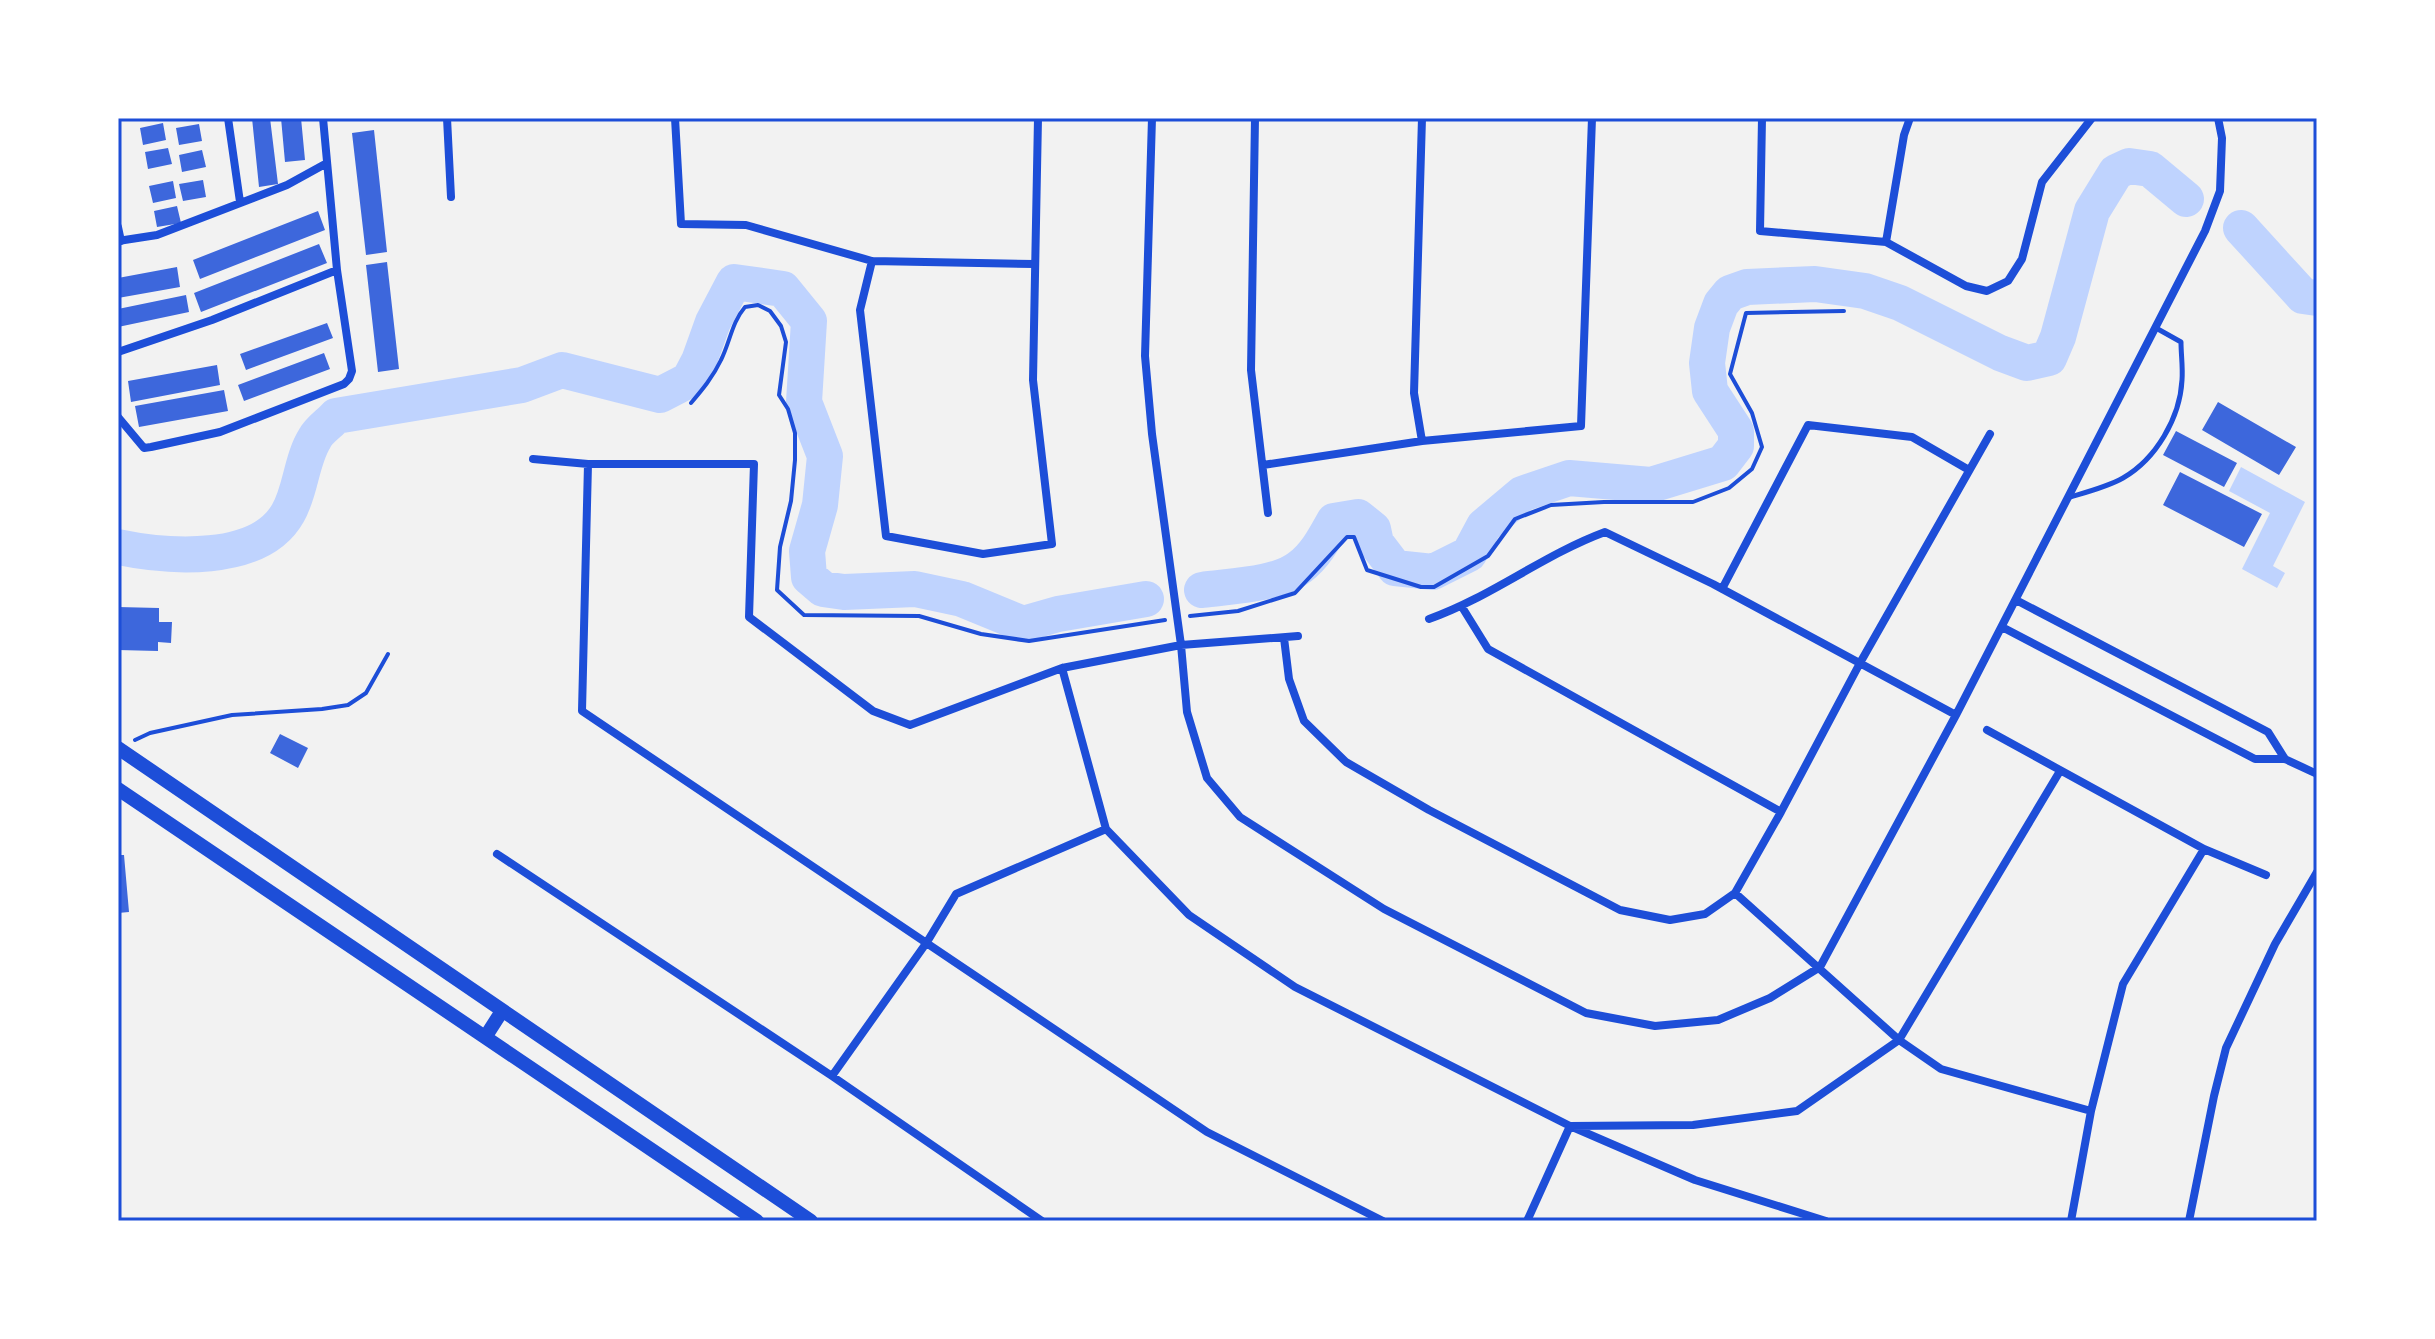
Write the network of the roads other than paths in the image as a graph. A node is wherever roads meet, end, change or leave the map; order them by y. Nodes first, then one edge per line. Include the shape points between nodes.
1 (228, 118) edge
2 (323, 118) edge
3 (447, 118) edge
4 (675, 118) edge
5 (1038, 118) edge
6 (1152, 118) edge
7 (1255, 118) edge
8 (1422, 118) edge
9 (1592, 118) edge
10 (1762, 118) edge
11 (1910, 118) edge
12 (2092, 118) edge
13 (2218, 118) edge
14 (327, 163) junction
15 (451, 197) dead end
16 (240, 202) junction
17 (118, 227) edge
18 (120, 241) edge
19 (1886, 242) junction
20 (872, 261) junction
21 (1034, 264) junction
22 (337, 270) junction
23 (2155, 328) junction
24 (118, 352) edge
25 (118, 417) edge
26 (1990, 434) dead end
27 (1422, 441) junction
28 (533, 459) dead end
29 (588, 464) junction
30 (1263, 465) junction
31 (1969, 470) junction
32 (2069, 497) junction
33 (1268, 513) dead end
34 (1722, 589) junction
35 (2016, 600) junction
36 (1462, 607) junction
37 (1429, 619) dead end
38 (2002, 627) junction
39 (1298, 636) dead end
40 (1284, 638) junction
41 (1181, 645) junction
42 (1860, 663) junction
43 (1062, 668) junction
44 (1956, 715) junction
45 (1987, 730) dead end
46 (123, 745) edge
47 (2285, 759) junction
48 (2060, 771) junction
49 (2317, 774) edge
50 (118, 789) edge
51 (1781, 812) junction
52 (1106, 829) junction
53 (2204, 849) junction
54 (497, 854) dead end
55 (2317, 872) edge
56 (2266, 875) dead end
57 (1735, 893) junction
58 (927, 942) junction
59 (1820, 967) junction
60 (502, 1011) junction
61 (486, 1036) junction
62 (1899, 1040) junction
63 (832, 1076) junction
64 (2091, 1111) junction
65 (1570, 1126) junction
66 (757, 1221) edge
67 (811, 1221) edge
68 (1042, 1221) edge
69 (1383, 1221) edge
70 (1527, 1221) edge
71 (1826, 1221) edge
72 (2071, 1221) edge
73 (2189, 1221) edge

1 - 16 street
2 - 14 street
3 - 15 street
4 - 20 street via 681,224 746,225
5 - 21 street
6 - 41 street via 1145,356
7 - 30 street via 1251,370
8 - 27 street via 1414,393
9 - 27 street via 1581,426
10 - 19 street via 1760,231
11 - 19 street
12 - 19 street via 2042,182 2022,259 2008,281 1987,291 1966,286
13 - 23 street via 2220,191
14 - 16 street
14 - 22 street
16 - 18 street via 157,235
17 - 18 street
20 - 21 street
20 - 21 street via 860,310 886,536 983,554 1052,544 1033,380
22 - 24 street
22 - 25 street via 352,371 344,384 220,432 144,448
23 - 32 street
23 - 32 lane via 2181,342 2182,383 2172,421 2154,453 2124,477
26 - 31 street
27 - 30 street
28 - 29 street
29 - 43 street via 754,464 749,617 873,711 910,725
29 - 58 street via 582,711
30 - 33 street
31 - 34 street via 1912,437 1808,425
31 - 42 street
32 - 35 street
34 - 36 street via 1605,532 1571,545
34 - 42 street
35 - 38 street
35 - 47 street via 2268,732
36 - 37 street
36 - 51 street via 1488,649
38 - 44 street
38 - 47 street via 2255,759
39 - 40 street
40 - 41 street
40 - 57 street via 1289,679 1304,721 1346,762 1429,810 1620,910 1670,920 1705,914
41 - 43 street
41 - 59 street via 1187,712 1207,778 1240,817 1384,909 1586,1013 1655,1026 1718,1020 1770,998
42 - 44 street
42 - 51 street
43 - 52 street
44 - 59 street
45 - 48 street
46 - 60 main road
47 - 49 street
48 - 53 street
48 - 62 street
50 - 61 main road
51 - 57 street
52 - 58 street via 956,894
52 - 65 street via 1189,915 1295,987
53 - 56 street
53 - 64 street via 2123,984
54 - 63 street
55 - 73 street via 2275,944 2226,1048
57 - 59 street
58 - 63 street
58 - 69 street via 1207,1132
59 - 62 street
60 - 61 main road
60 - 67 main road
61 - 66 main road
62 - 64 street via 1941,1069
62 - 65 street via 1797,1111 1693,1125
63 - 68 street
64 - 72 street
65 - 70 street
65 - 71 street via 1695,1180

